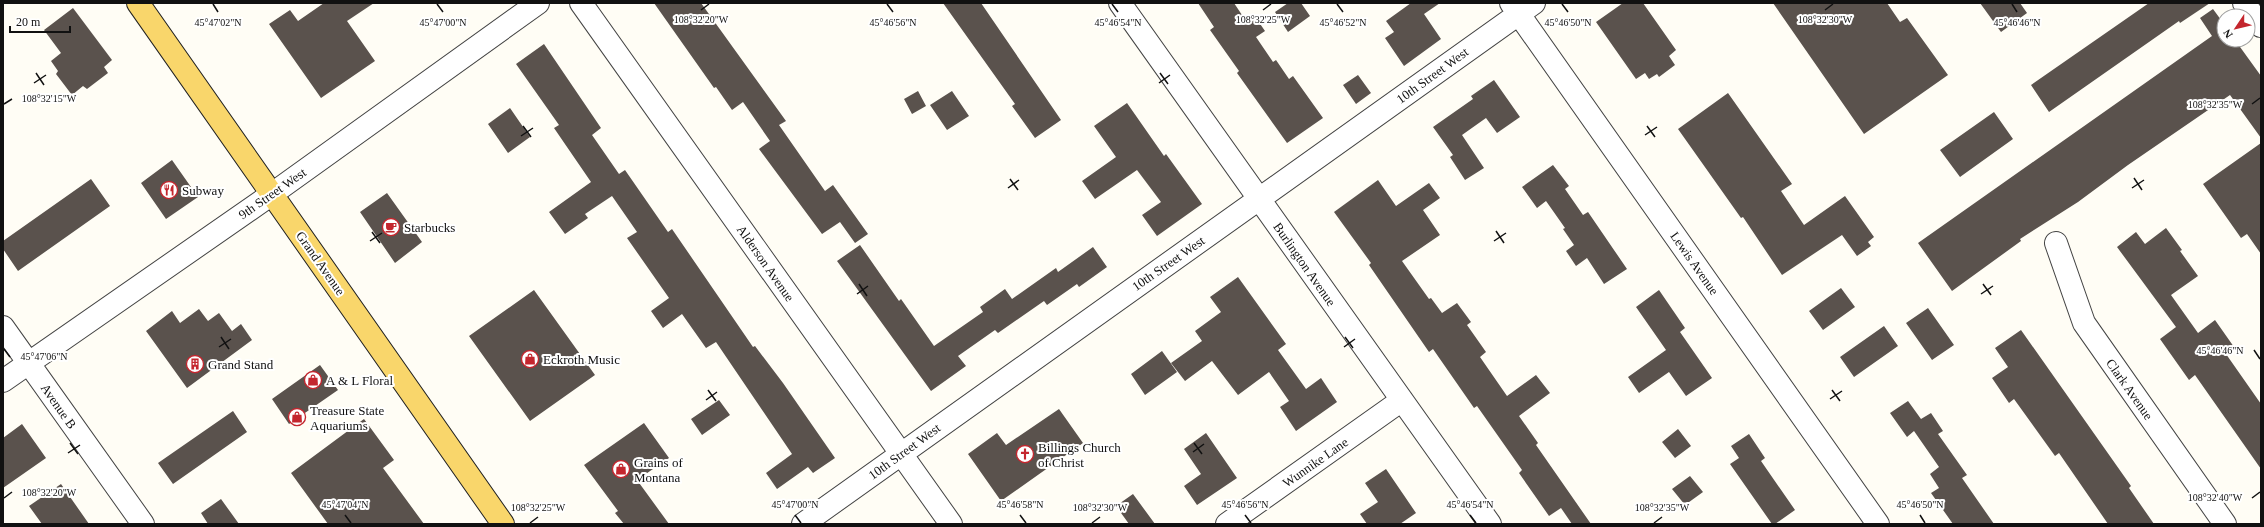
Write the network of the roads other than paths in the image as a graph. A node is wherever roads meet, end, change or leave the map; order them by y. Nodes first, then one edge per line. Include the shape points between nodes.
1 (138, 3) edge
2 (538, 3) edge
3 (581, 3) edge
4 (1120, 3) edge
5 (2244, 3) edge
6 (1521, 7) edge
7 (2261, 26) edge
8 (272, 194) junction
9 (1259, 199) junction
10 (2056, 243) dead end
11 (3, 326) edge
12 (28, 363) junction
13 (3, 380) edge
14 (1402, 400) junction
15 (901, 454) junction
16 (143, 524) edge
17 (503, 524) edge
18 (803, 524) edge
19 (951, 524) edge
20 (1227, 524) edge
21 (1490, 524) edge
22 (1878, 524) edge
23 (2225, 524) edge

1 - 8 main road, Grand Avenue
2 - 8 street, 9th Street West
3 - 15 street, Alderson Avenue
4 - 9 street, Burlington Avenue
5 - 7 street
6 - 9 street, 10th Street West
6 - 22 street, Lewis Avenue
8 - 12 street, 9th Street West
8 - 17 main road, Grand Avenue
9 - 14 street, Burlington Avenue
9 - 15 street, 10th Street West
10 - 23 street, Clark Avenue via 2084,323
11 - 12 street, Avenue B
12 - 13 street, 9th Street West
12 - 16 street, Avenue B
14 - 20 street, Wunnike Lane
14 - 21 street, Burlington Avenue
15 - 18 street, 10th Street West
15 - 19 street, Alderson Avenue

